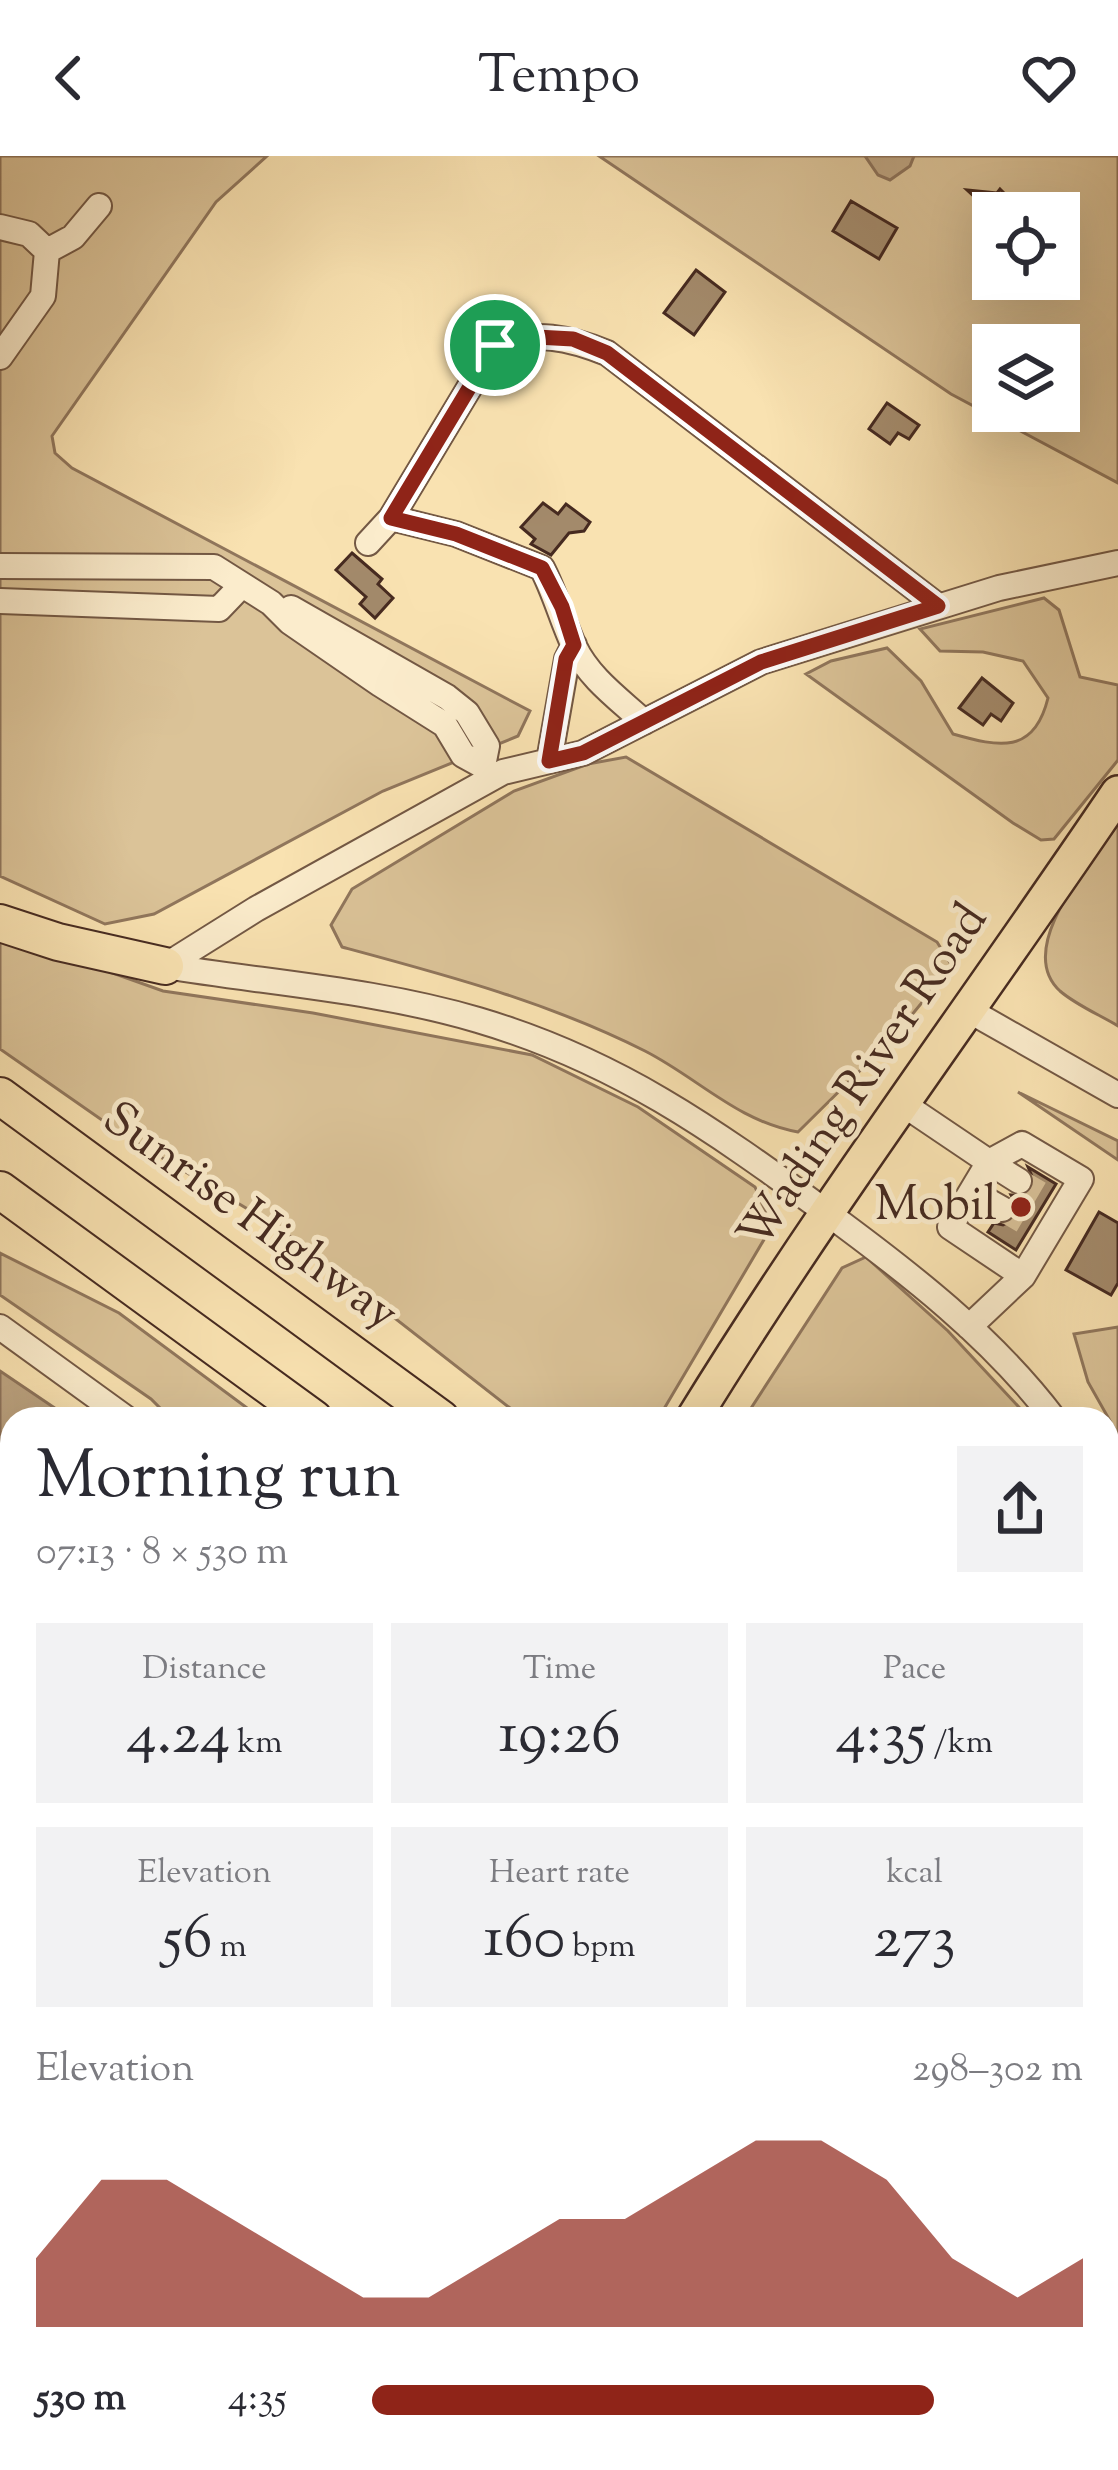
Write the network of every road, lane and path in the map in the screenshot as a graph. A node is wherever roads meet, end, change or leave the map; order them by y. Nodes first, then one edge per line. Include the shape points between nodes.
1 (99, 206) dead end
2 (0, 227) edge
3 (47, 251) junction
4 (0, 357) edge
5 (391, 518) junction
6 (368, 543) dead end
7 (1118, 562) edge
8 (0, 566) edge
9 (242, 585) junction
10 (0, 601) edge
11 (938, 606) junction
12 (574, 645) junction
13 (644, 722) junction
14 (549, 761) junction
15 (487, 772) junction
16 (1118, 793) edge
17 (0, 923) edge
18 (165, 966) junction
19 (970, 1011) junction
20 (1118, 1095) edge
21 (0, 1096) edge
22 (903, 1104) junction
23 (989, 1162) junction
24 (1019, 1181) tunnel mouth
25 (0, 1190) edge
26 (972, 1192) junction
27 (1002, 1210) tunnel mouth
28 (829, 1214) junction
29 (1023, 1276) junction
30 (0, 1327) edge
31 (969, 1327) junction
32 (110, 1407) edge
33 (298, 1407) edge
34 (425, 1407) edge
35 (701, 1407) edge
36 (1044, 1407) edge

1 - 3 street via 73,237
2 - 3 street via 29,234
3 - 4 street via 43,296
5 - 6 street
5 - 11 street via 495,345 518,336 573,339 607,353
5 - 12 street via 542,568
7 - 11 street
8 - 9 street via 214,567
9 - 10 street via 219,609
9 - 15 street via 298,610 386,675 467,713 487,746
11 - 13 street via 761,662
12 - 13 street via 592,674
12 - 14 street
13 - 14 street
14 - 15 street
15 - 18 street
16 - 19 main road, Wading River Road
17 - 18 highway
18 - 28 street via 403,1002 536,1039 665,1100
19 - 20 street
19 - 22 main road, Wading River Road
21 - 34 highway, Sunrise Highway
22 - 23 street
22 - 28 main road, Wading River Road
23 - 24 street
23 - 26 street
23 - 29 street via 1022,1144 1081,1179 1055,1203
25 - 33 highway
26 - 27 street
26 - 29 street via 950,1227
28 - 31 street
28 - 35 main road, Wading River Road
29 - 31 street
30 - 32 street
31 - 36 street

